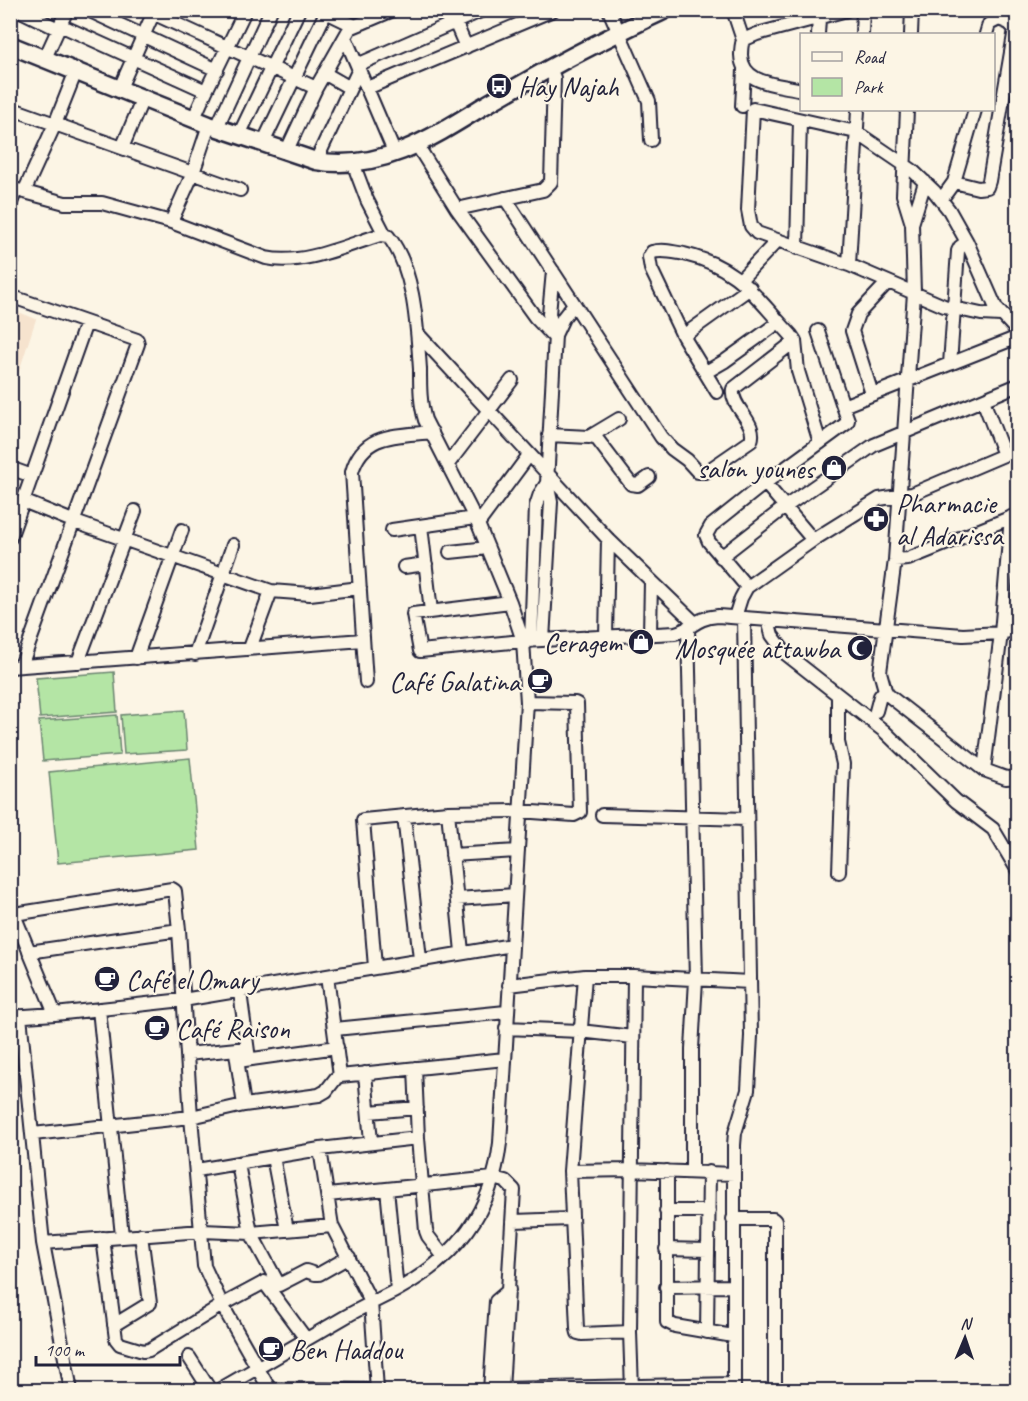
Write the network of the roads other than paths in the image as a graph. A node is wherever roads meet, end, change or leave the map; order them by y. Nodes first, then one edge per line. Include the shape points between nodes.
1 (19, 10) edge
2 (67, 10) edge
3 (88, 10) edge
4 (271, 10) edge
5 (299, 10) edge
6 (393, 10) edge
7 (450, 10) edge
8 (483, 10) edge
9 (609, 10) edge
10 (665, 10) edge
11 (733, 10) edge
12 (847, 10) edge
13 (863, 10) edge
14 (912, 10) edge
15 (325, 11) edge
16 (549, 11) edge
17 (150, 12) edge
18 (241, 12) edge
19 (37, 14) edge
20 (371, 14) edge
21 (1000, 15) edge
22 (813, 17) edge
23 (455, 23) junction
24 (353, 26) junction
25 (59, 27) junction
26 (619, 33) junction
27 (818, 33) edge
28 (862, 33) edge
29 (911, 33) edge
30 (986, 33) edge
31 (143, 35) junction
32 (345, 37) junction
33 (743, 40) junction
34 (10, 45) edge
35 (466, 47) junction
36 (227, 48) junction
37 (45, 57) junction
38 (133, 58) junction
39 (248, 58) junction
40 (358, 67) junction
41 (271, 68) junction
42 (550, 68) junction
43 (217, 70) junction
44 (744, 70) junction
45 (76, 71) junction
46 (324, 73) junction
47 (294, 78) junction
48 (120, 88) junction
49 (316, 88) junction
50 (350, 88) junction
51 (367, 88) junction
52 (800, 90) edge
53 (206, 91) junction
54 (144, 98) junction
55 (742, 106) junction
56 (10, 108) edge
57 (858, 111) edge
58 (908, 111) edge
59 (975, 111) edge
60 (194, 118) junction
61 (800, 120) junction
62 (55, 124) junction
63 (213, 126) junction
64 (856, 132) junction
65 (239, 135) junction
66 (651, 140) dead end
67 (263, 143) junction
68 (417, 145) junction
69 (122, 148) junction
70 (287, 150) junction
71 (395, 154) junction
72 (316, 161) junction
73 (353, 163) junction
74 (905, 164) junction
75 (193, 173) junction
76 (925, 182) junction
77 (954, 182) junction
78 (17, 190) edge
79 (240, 190) dead end
80 (505, 198) junction
81 (941, 200) junction
82 (10, 206) edge
83 (457, 209) junction
84 (171, 222) junction
85 (912, 224) junction
86 (384, 235) junction
87 (777, 241) junction
88 (967, 242) junction
89 (797, 248) junction
90 (849, 265) junction
91 (553, 271) junction
92 (888, 282) junction
93 (745, 284) junction
94 (914, 293) junction
95 (10, 296) edge
96 (574, 304) junction
97 (953, 308) junction
98 (1001, 315) junction
99 (779, 322) junction
100 (86, 323) junction
101 (818, 331) dead end
102 (1017, 331) edge
103 (418, 334) junction
104 (683, 336) junction
105 (555, 337) junction
106 (795, 341) junction
107 (950, 364) junction
108 (706, 372) junction
109 (512, 380) dead end
110 (908, 381) junction
111 (1017, 385) edge
112 (717, 392) dead end
113 (872, 394) junction
114 (984, 400) junction
115 (843, 406) junction
116 (489, 411) junction
117 (619, 419) dead end
118 (905, 431) junction
119 (432, 432) junction
120 (549, 435) junction
121 (594, 435) junction
122 (820, 443) junction
123 (1017, 449) edge
124 (529, 455) junction
125 (1004, 455) junction
126 (448, 464) junction
127 (10, 468) edge
128 (32, 476) junction
129 (649, 477) dead end
130 (547, 479) junction
131 (765, 483) junction
132 (900, 495) junction
133 (24, 501) junction
134 (785, 507) junction
135 (135, 511) dead end
136 (1014, 516) edge
137 (477, 521) junction
138 (75, 522) junction
139 (421, 526) junction
140 (182, 530) dead end
141 (392, 530) dead end
142 (10, 538) edge
143 (124, 539) junction
144 (608, 539) junction
145 (813, 540) junction
146 (233, 545) dead end
147 (488, 548) junction
148 (450, 552) dead end
149 (172, 557) junction
150 (721, 557) junction
151 (895, 560) junction
152 (426, 564) junction
153 (404, 567) dead end
154 (223, 574) junction
155 (1017, 577) edge
156 (651, 581) junction
157 (1005, 582) junction
158 (747, 587) junction
159 (360, 588) junction
160 (271, 591) junction
161 (510, 602) junction
162 (431, 611) junction
163 (740, 618) junction
164 (768, 620) junction
165 (691, 625) junction
166 (886, 628) junction
167 (1017, 629) edge
168 (1001, 633) junction
169 (650, 634) junction
170 (606, 637) junction
171 (363, 640) junction
172 (532, 641) junction
173 (250, 648) junction
174 (195, 654) junction
175 (136, 658) junction
176 (78, 662) junction
177 (16, 667) edge
178 (366, 682) dead end
179 (885, 690) junction
180 (838, 695) junction
181 (527, 702) junction
182 (876, 711) dead end
183 (984, 770) junction
184 (1017, 777) edge
185 (519, 811) junction
186 (448, 812) junction
187 (602, 814) dead end
188 (404, 816) junction
189 (693, 817) junction
190 (747, 819) junction
191 (518, 850) junction
192 (452, 855) junction
193 (1017, 871) edge
194 (839, 872) dead end
195 (515, 895) junction
196 (457, 899) junction
197 (12, 909) edge
198 (179, 930) junction
199 (512, 945) junction
200 (29, 952) junction
201 (462, 952) junction
202 (420, 959) junction
203 (375, 967) junction
204 (327, 976) junction
205 (585, 976) junction
206 (634, 976) junction
207 (696, 980) junction
208 (750, 982) junction
209 (509, 985) junction
210 (240, 992) junction
211 (183, 1000) junction
212 (99, 1009) junction
213 (507, 1012) junction
214 (55, 1014) junction
215 (15, 1016) edge
216 (506, 1028) junction
217 (335, 1029) junction
218 (580, 1031) junction
219 (633, 1037) junction
220 (337, 1047) junction
221 (187, 1054) junction
222 (243, 1054) junction
223 (505, 1059) junction
224 (415, 1068) junction
225 (365, 1073) junction
226 (340, 1076) junction
227 (244, 1105) junction
228 (417, 1108) junction
229 (369, 1113) junction
230 (191, 1117) junction
231 (111, 1127) junction
232 (33, 1134) junction
233 (418, 1138) junction
234 (371, 1142) junction
235 (320, 1149) junction
236 (273, 1157) junction
237 (238, 1164) junction
238 (196, 1170) junction
239 (631, 1170) junction
240 (667, 1171) junction
241 (692, 1171) junction
242 (570, 1172) junction
243 (709, 1172) junction
244 (734, 1174) junction
245 (493, 1178) junction
246 (422, 1185) junction
247 (387, 1189) junction
248 (328, 1195) junction
249 (666, 1211) junction
250 (709, 1211) junction
251 (570, 1219) junction
252 (733, 1219) junction
253 (514, 1221) junction
254 (332, 1226) junction
255 (286, 1230) junction
256 (202, 1231) junction
257 (251, 1233) junction
258 (141, 1235) junction
259 (122, 1236) junction
260 (103, 1238) junction
261 (43, 1243) junction
262 (666, 1249) junction
263 (708, 1250) junction
264 (349, 1257) junction
265 (444, 1257) junction
266 (264, 1282) junction
267 (279, 1285) junction
268 (732, 1286) junction
269 (666, 1287) junction
270 (708, 1287) junction
271 (397, 1290) junction
272 (371, 1302) junction
273 (222, 1305) junction
274 (114, 1325) junction
275 (630, 1332) junction
276 (707, 1332) junction
277 (733, 1336) junction
278 (306, 1339) junction
279 (189, 1357) dead end
280 (258, 1368) junction
281 (734, 1387) edge
282 (681, 1388) edge
283 (632, 1389) edge
284 (71, 1390) edge
285 (210, 1390) edge
286 (219, 1390) edge
287 (269, 1390) edge
288 (347, 1390) edge
289 (377, 1390) edge
290 (498, 1390) edge
291 (775, 1390) edge

1 - 19 street
2 - 25 street
3 - 31 street
4 - 39 street
5 - 41 street
6 - 20 street
7 - 23 street
8 - 23 street
9 - 26 street
10 - 26 street
11 - 33 street
12 - 22 street
13 - 28 street
14 - 29 street
15 - 24 street
15 - 47 street
16 - 35 street
17 - 31 street
17 - 36 street
18 - 36 street
19 - 25 street
20 - 24 street
21 - 30 street via 989,24
21 - 77 street via 1015,29 988,185 983,188
22 - 27 street
22 - 33 street
23 - 35 street
23 - 40 street
24 - 32 street
25 - 37 street
25 - 38 street
26 - 42 street
26 - 66 street via 649,101
31 - 38 street
31 - 43 street
32 - 40 street
32 - 46 street
33 - 44 street
34 - 37 street
35 - 51 street
36 - 39 street
36 - 43 street
37 - 45 street
38 - 48 street
38 - 53 street
39 - 41 street
39 - 63 street
40 - 50 street
40 - 51 street
41 - 47 street
41 - 65 street
42 - 68 street
42 - 80 street via 554,78 551,182 543,190
43 - 53 street
44 - 52 street via 753,78
44 - 55 street
45 - 48 street
45 - 62 street
46 - 49 street
46 - 50 street
47 - 49 street
47 - 67 street
48 - 54 street
49 - 70 street
50 - 72 street
51 - 71 street
53 - 60 street
54 - 60 street
54 - 69 street
55 - 61 street
55 - 87 street via 748,218 753,230
56 - 62 street
57 - 64 street
58 - 74 street
59 - 77 street
60 - 63 street
61 - 64 street
61 - 89 street
62 - 69 street
62 - 78 street
63 - 65 street
63 - 75 street
64 - 74 street
64 - 90 street
65 - 67 street
67 - 70 street
68 - 71 street
68 - 83 street
69 - 75 street
70 - 72 street
71 - 73 street
72 - 73 street
73 - 86 street
74 - 76 street
74 - 85 street via 903,195
75 - 79 street
75 - 84 street
76 - 81 street
76 - 85 street
77 - 81 street
78 - 82 street
78 - 84 street via 65,202 102,203
80 - 83 street
80 - 91 street
81 - 88 street
83 - 105 street via 541,326
84 - 86 street via 278,261 300,259
85 - 94 street
86 - 103 street via 396,245 402,259
87 - 89 street
87 - 93 street
88 - 97 street via 958,251
88 - 98 street
89 - 90 street
90 - 92 street
91 - 96 street
91 - 105 street via 549,314
92 - 94 street
92 - 113 street via 858,314 852,331
93 - 99 street
93 - 104 street
93 - 104 street via 730,271 690,256 664,250 652,252 649,263
94 - 97 street
94 - 110 street
95 - 100 street
96 - 105 street
96 - 106 street via 664,442 700,472 752,441 753,433 733,397 733,388
97 - 98 street
97 - 107 street
98 - 102 street
99 - 106 street
99 - 108 street
100 - 128 street
100 - 138 street via 138,344
101 - 115 street
102 - 107 street
103 - 116 street
103 - 119 street via 422,406
104 - 108 street
105 - 120 street
106 - 122 street via 798,371
107 - 110 street
108 - 112 street
109 - 116 street
110 - 113 street
110 - 118 street
111 - 114 street
113 - 115 street
114 - 118 street
114 - 125 street
115 - 122 street via 847,423
116 - 124 street
116 - 126 street
117 - 121 street
118 - 132 street
118 - 134 street via 874,445
119 - 126 street
119 - 159 street via 382,438 364,450 355,463 352,472
120 - 121 street
120 - 130 street
121 - 129 street via 631,484 638,485
122 - 131 street
123 - 125 street
124 - 130 street
124 - 137 street
125 - 132 street via 912,494
126 - 137 street
127 - 128 street
128 - 133 street
130 - 144 street
130 - 172 street via 551,509
131 - 134 street
131 - 150 street via 708,530 707,538
132 - 145 street via 879,499
132 - 151 street
133 - 138 street
133 - 142 street
134 - 145 street
134 - 150 street
135 - 143 street
136 - 151 street via 908,559
136 - 157 street
137 - 139 street
137 - 147 street
138 - 143 street
138 - 177 street
139 - 141 street
139 - 152 street
140 - 149 street
143 - 149 street
143 - 176 street
144 - 156 street
144 - 170 street
145 - 158 street
146 - 154 street
147 - 148 street
147 - 161 street
149 - 154 street
149 - 175 street
150 - 158 street
151 - 166 street
152 - 153 street
152 - 162 street
154 - 160 street
154 - 174 street
155 - 157 street
156 - 165 street
156 - 169 street
157 - 168 street
158 - 163 street via 741,598
159 - 160 street via 310,594
159 - 171 street
160 - 173 street
161 - 162 street
161 - 172 street
162 - 172 street via 413,615 421,652
163 - 164 street
163 - 165 street via 705,617
163 - 190 street
164 - 166 street
164 - 180 street via 780,648
165 - 169 street via 682,632
165 - 189 street
166 - 168 street
166 - 179 street via 880,672
167 - 168 street
168 - 183 street
169 - 170 street
170 - 172 street
171 - 173 street
171 - 178 street
172 - 181 street
173 - 174 street
174 - 175 street
175 - 176 street
176 - 177 street
179 - 182 street
179 - 183 street
180 - 193 street via 884,731 956,801 988,823
180 - 194 street via 838,742 843,764
181 - 185 street
181 - 185 street via 577,704 580,809 574,815
183 - 184 street via 1006,778
185 - 186 street
185 - 191 street
186 - 188 street
186 - 192 street
187 - 189 street
188 - 202 street
188 - 203 street via 362,820
189 - 190 street
189 - 207 street
190 - 208 street
191 - 192 street
191 - 195 street
192 - 196 street
195 - 196 street
195 - 199 street
196 - 201 street
197 - 198 street via 174,889
197 - 200 street
198 - 200 street
198 - 211 street
199 - 201 street
199 - 209 street
200 - 214 street
201 - 202 street
202 - 203 street
203 - 204 street
204 - 210 street
204 - 217 street
205 - 206 street
205 - 209 street
205 - 218 street
206 - 207 street
206 - 219 street
207 - 208 street
207 - 241 street
208 - 244 street via 748,1090 735,1133
209 - 213 street
210 - 211 street
210 - 222 street
211 - 212 street
211 - 221 street
212 - 214 street
212 - 231 street
213 - 216 street
213 - 217 street
214 - 215 street
215 - 232 street
216 - 218 street
216 - 223 street
217 - 220 street
218 - 219 street
218 - 242 street
219 - 239 street
220 - 222 street
220 - 226 street
221 - 222 street
221 - 230 street
222 - 227 street
223 - 224 street
223 - 245 street via 500,1143
224 - 225 street
224 - 228 street
225 - 226 street
225 - 229 street
226 - 227 street via 319,1095
227 - 230 street
228 - 229 street
228 - 233 street
229 - 234 street
230 - 231 street
230 - 238 street
231 - 232 street
231 - 259 street
232 - 261 street
233 - 234 street
233 - 246 street
234 - 235 street
235 - 236 street
235 - 248 street
236 - 237 street
236 - 255 street
237 - 238 street
237 - 257 street
238 - 256 street
239 - 240 street
239 - 242 street
239 - 275 street
240 - 241 street
240 - 249 street
241 - 243 street
242 - 251 street
243 - 244 street
243 - 250 street
244 - 252 street
245 - 246 street
245 - 253 street via 505,1181 514,1190
245 - 265 street via 473,1225
246 - 247 street
246 - 265 street via 427,1234
247 - 248 street
247 - 271 street
248 - 254 street
249 - 250 street
249 - 262 street
250 - 263 street
251 - 253 street
251 - 275 street via 578,1333
252 - 268 street
252 - 291 street via 775,1221
253 - 290 street
254 - 255 street
254 - 264 street
255 - 257 street
256 - 257 street
256 - 258 street
256 - 273 street via 204,1266
257 - 267 street
258 - 259 street
258 - 274 street via 150,1303
259 - 260 street
260 - 261 street
260 - 274 street
261 - 284 street
262 - 263 street
262 - 269 street
263 - 270 street
264 - 267 street via 320,1274 304,1271
264 - 272 street
265 - 271 street
266 - 267 street
266 - 273 street
266 - 278 street
268 - 270 street
268 - 277 street
269 - 270 street
269 - 276 street via 669,1325
270 - 276 street
271 - 272 street
272 - 278 street
272 - 289 street
273 - 274 street via 149,1350 120,1344
273 - 280 street
275 - 283 street
276 - 277 street
277 - 281 street
278 - 280 street
279 - 285 street
280 - 286 street
280 - 287 street
281 - 282 street
282 - 283 street
283 - 290 street
287 - 288 street
288 - 289 street

